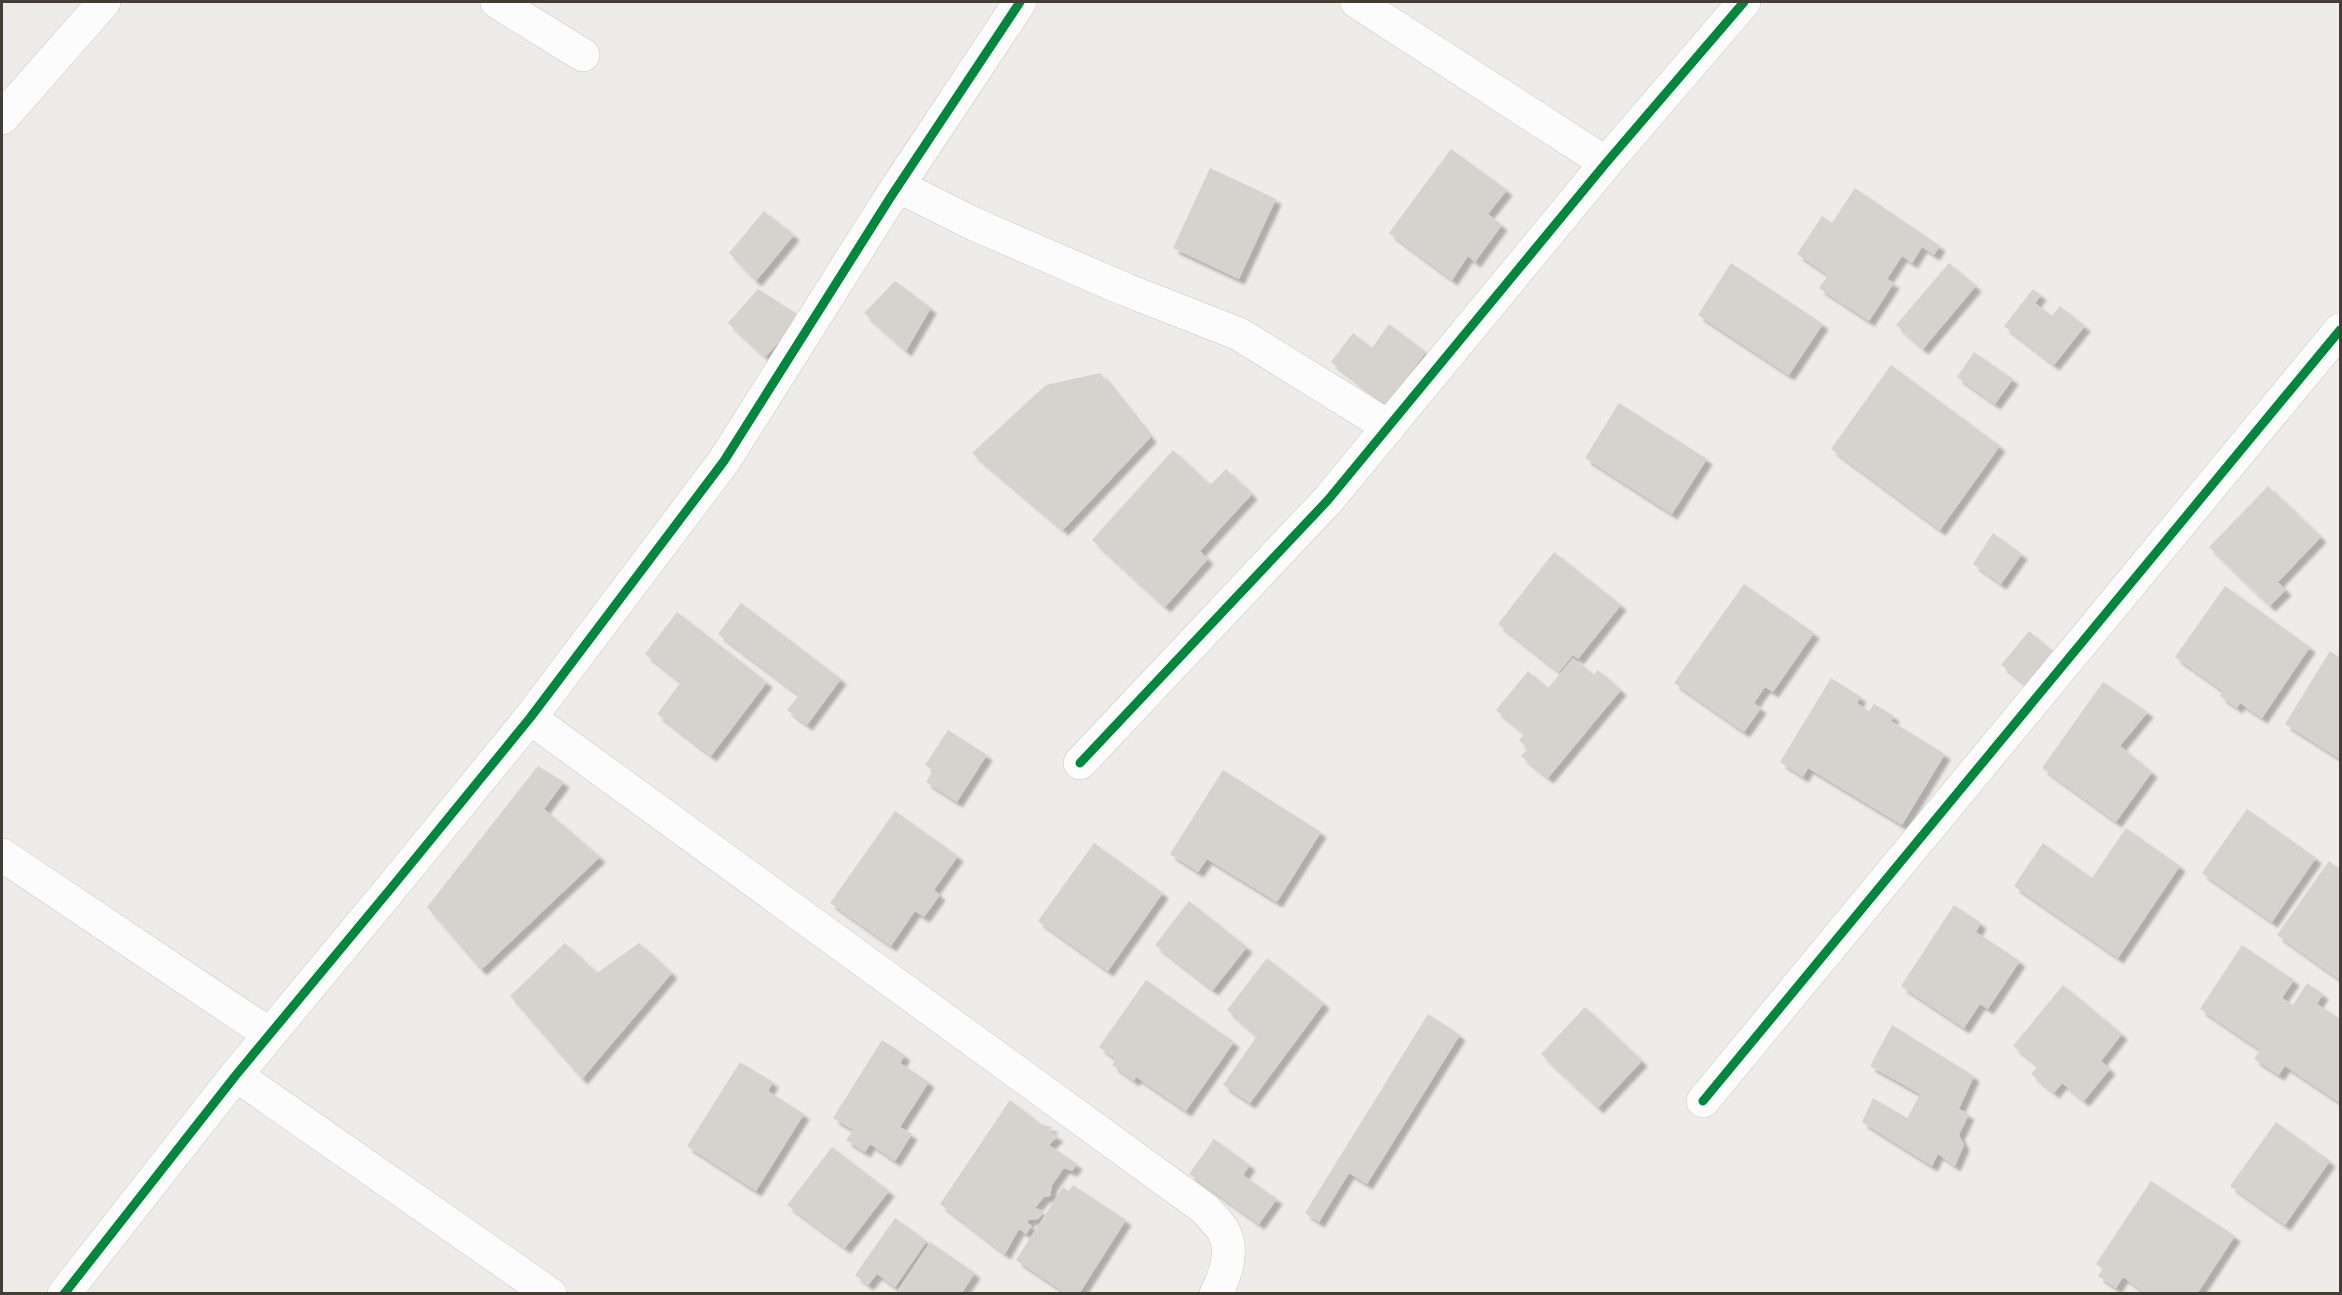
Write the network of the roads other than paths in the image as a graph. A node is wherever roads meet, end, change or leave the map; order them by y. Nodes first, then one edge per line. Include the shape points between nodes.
1 (104, 2) edge
2 (497, 2) edge
3 (1020, 2) edge
4 (1357, 2) edge
5 (1744, 2) edge
6 (583, 55) dead end
7 (2, 118) edge
8 (1606, 163) junction
9 (898, 186) junction
10 (2340, 330) edge
11 (1389, 428) junction
12 (530, 718) junction
13 (1080, 763) dead end
14 (2, 855) edge
15 (269, 1034) junction
16 (236, 1075) junction
17 (1703, 1101) dead end
18 (64, 1293) edge
19 (550, 1293) edge
20 (1215, 1293) edge

1 - 7 street
2 - 6 street
3 - 9 street
4 - 8 street
5 - 8 street
8 - 11 street
9 - 11 street via 1124,290 1239,334
9 - 12 street via 724,461
10 - 17 street
11 - 13 street via 1328,500
12 - 15 street
12 - 20 street via 1205,1209 1225,1234 1228,1255 1224,1279
14 - 15 street
15 - 16 street
16 - 18 street
16 - 19 street

